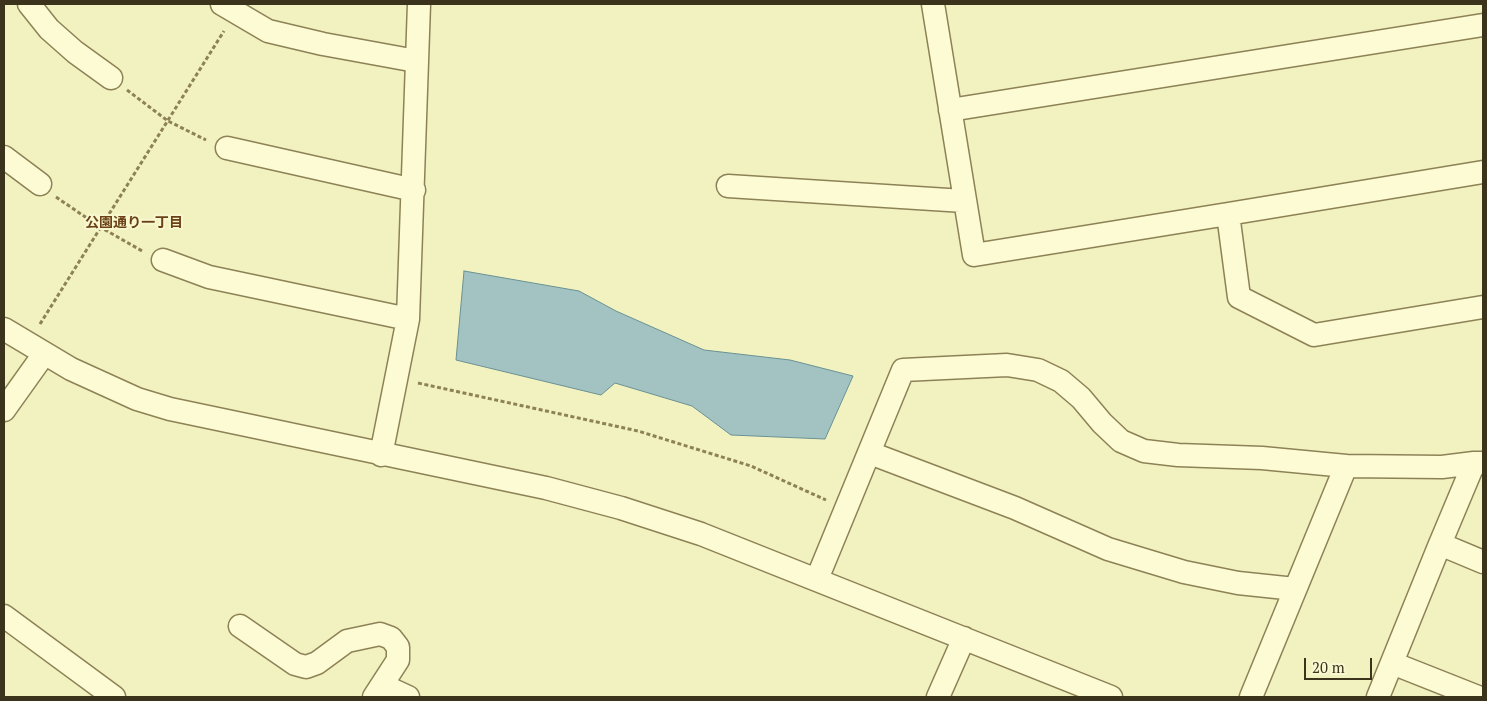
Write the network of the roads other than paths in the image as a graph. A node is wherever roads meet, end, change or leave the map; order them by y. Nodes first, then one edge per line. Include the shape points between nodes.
1 (29, 4) edge
2 (419, 4) edge
3 (933, 4) edge
4 (229, 9) edge
5 (1483, 25) edge
6 (416, 61) junction
7 (111, 78) road end
8 (950, 110) junction
9 (228, 148) road end
10 (4, 157) edge
11 (1483, 172) edge
12 (40, 184) road end
13 (728, 186) dead end
14 (414, 190) junction
15 (964, 201) junction
16 (1228, 214) junction
17 (163, 260) road end
18 (1483, 307) edge
19 (408, 319) junction
20 (4, 329) edge
21 (36, 349) junction
22 (4, 410) edge
23 (870, 453) junction
24 (380, 455) junction
25 (1479, 463) edge
26 (1346, 466) junction
27 (1440, 544) junction
28 (1483, 562) edge
29 (818, 579) junction
30 (1295, 589) junction
31 (4, 616) edge
32 (240, 626) dead end
33 (964, 638) junction
34 (1392, 663) junction
35 (378, 691) edge
36 (114, 697) edge
37 (408, 697) edge
38 (938, 697) edge
39 (1111, 697) edge
40 (1251, 697) edge
41 (1378, 697) edge
42 (1478, 697) edge

1 - 7 street via 48,29
2 - 6 street
3 - 8 street
4 - 6 street via 268,32
5 - 8 street
6 - 14 street
8 - 15 street
9 - 14 street
10 - 12 street
11 - 16 street
13 - 15 street
14 - 19 street
15 - 16 street via 974,255
16 - 18 street via 1239,297 1314,335
17 - 19 street via 209,277
19 - 24 street
20 - 21 street
21 - 22 street
21 - 24 street via 104,384 170,409
23 - 26 street via 903,370 1007,364 1038,370 1061,381 1121,441 1144,451
23 - 29 street
23 - 30 street via 1015,508 1108,549 1184,572
24 - 29 street via 546,488 621,508 702,534
25 - 26 street via 1442,467
25 - 27 street
26 - 30 street
27 - 28 street
27 - 34 street
29 - 33 street
30 - 40 street
31 - 36 street
32 - 35 street via 295,664 306,667 317,663 347,641 369,634 391,638 398,647 398,660
33 - 38 street
33 - 39 street
34 - 41 street
34 - 42 street
35 - 37 street

